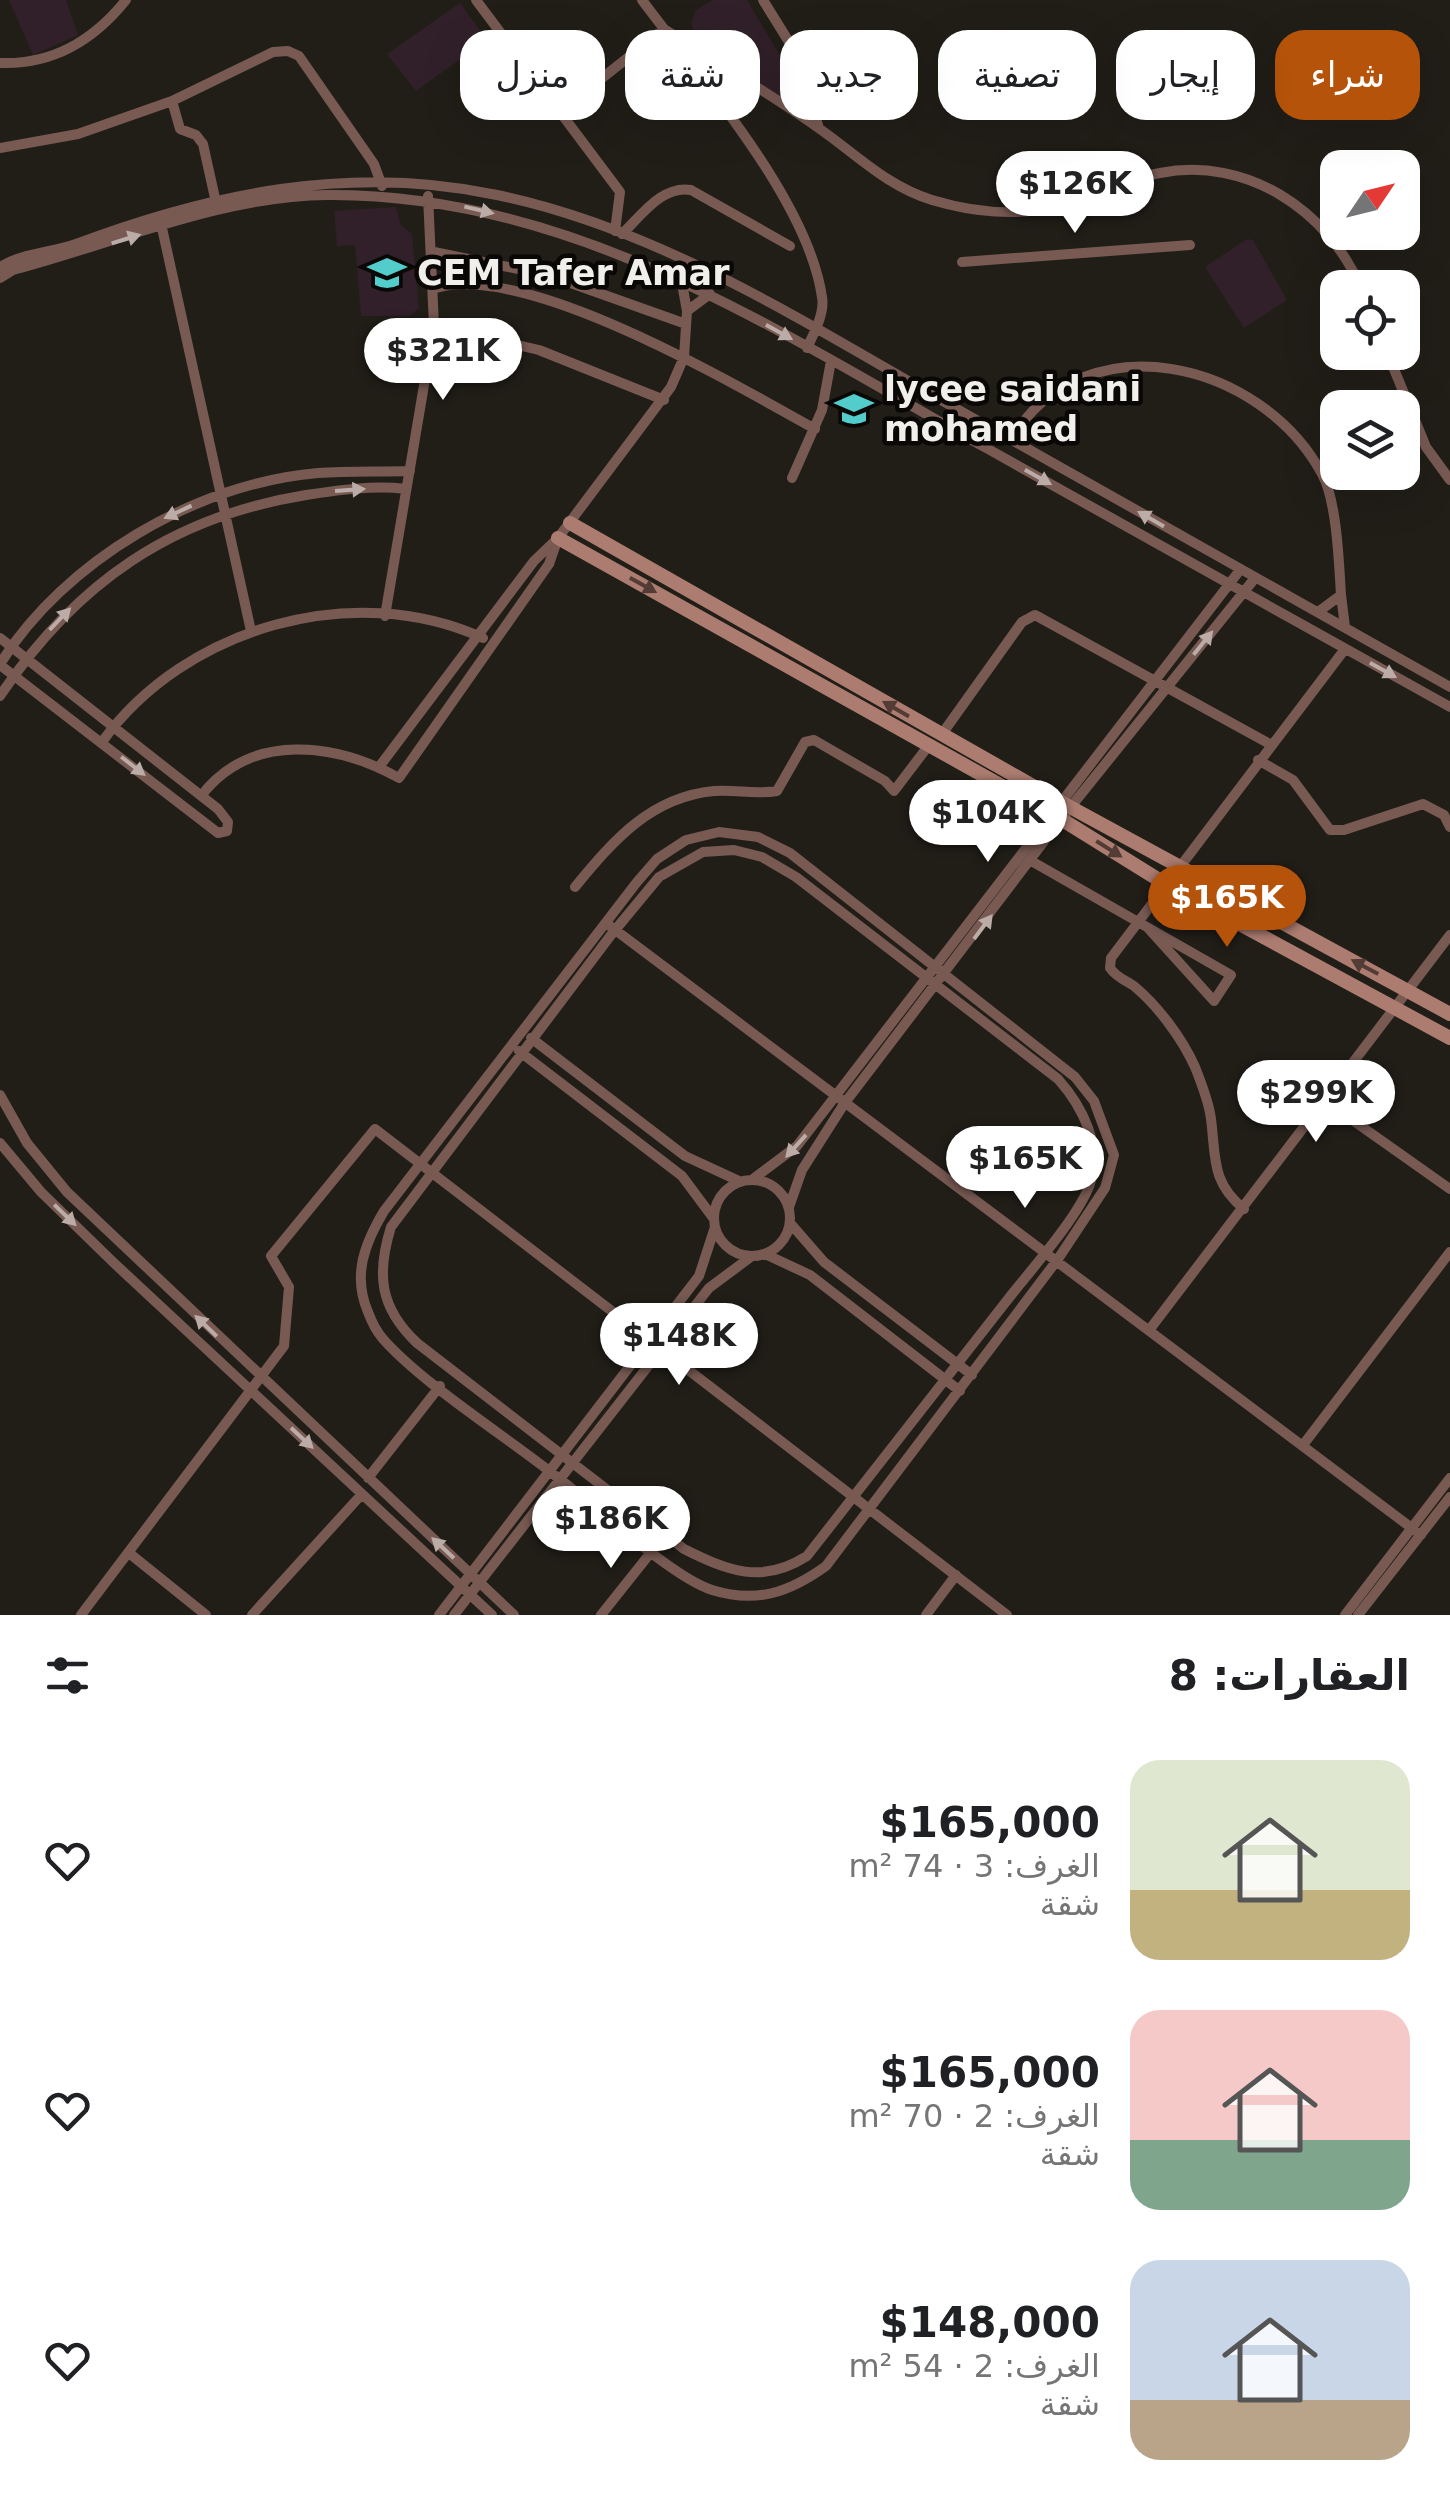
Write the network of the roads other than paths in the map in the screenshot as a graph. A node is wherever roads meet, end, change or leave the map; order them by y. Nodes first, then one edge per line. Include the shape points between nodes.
1 (126, 0) edge
2 (476, 0) edge
3 (642, 0) edge
4 (764, 0) edge
5 (664, 29) junction
6 (498, 30) edge
7 (0, 63) edge
8 (605, 75) edge
9 (172, 102) junction
10 (564, 120) edge
11 (819, 128) junction
12 (0, 148) edge
13 (382, 181) junction
14 (428, 184) junction
15 (384, 196) junction
16 (215, 198) junction
17 (428, 199) junction
18 (162, 228) junction
19 (618, 232) junction
20 (1190, 245) dead end
21 (790, 246) dead end
22 (434, 252) junction
23 (962, 262) dead end
24 (0, 267) edge
25 (1353, 270) edge
26 (548, 276) junction
27 (0, 278) edge
28 (681, 278) junction
29 (436, 288) junction
30 (710, 294) junction
31 (540, 300) junction
32 (687, 310) junction
33 (686, 324) junction
34 (434, 326) junction
35 (816, 330) junction
36 (808, 348) junction
37 (684, 357) junction
38 (831, 361) junction
39 (1394, 370) edge
40 (664, 400) junction
41 (815, 429) junction
42 (1011, 440) junction
43 (410, 471) junction
44 (792, 478) dead end
45 (1450, 480) edge
46 (406, 489) junction
47 (219, 496) junction
48 (223, 514) junction
49 (570, 523) junction
50 (558, 538) junction
51 (1240, 570) junction
52 (1255, 578) junction
53 (1230, 585) junction
54 (1244, 592) junction
55 (1342, 595) junction
56 (1318, 612) junction
57 (385, 616) junction
58 (1345, 628) junction
59 (250, 632) junction
60 (478, 636) junction
61 (0, 638) edge
62 (493, 643) junction
63 (11, 646) junction
64 (1345, 648) junction
65 (27, 658) junction
66 (0, 664) edge
67 (14, 675) junction
68 (1156, 679) junction
69 (1168, 686) junction
70 (1450, 687) edge
71 (0, 696) edge
72 (1450, 708) edge
73 (113, 727) junction
74 (942, 734) junction
75 (102, 742) junction
76 (1270, 744) junction
77 (928, 745) junction
78 (1258, 760) junction
79 (378, 767) junction
80 (201, 796) junction
81 (1061, 811) junction
82 (1450, 827) edge
83 (1033, 862) junction
84 (1178, 866) junction
85 (1164, 883) junction
86 (575, 887) dead end
87 (604, 922) junction
88 (1142, 924) junction
89 (615, 930) junction
90 (1450, 936) edge
91 (940, 974) junction
92 (931, 985) junction
93 (1408, 991) junction
94 (1396, 1007) junction
95 (1450, 1014) edge
96 (522, 1030) junction
97 (1450, 1038) edge
98 (533, 1039) junction
99 (510, 1044) junction
100 (522, 1053) junction
101 (0, 1095) edge
102 (1324, 1100) junction
103 (839, 1101) junction
104 (0, 1143) edge
105 (420, 1164) junction
106 (432, 1173) junction
107 (754, 1179) junction
108 (739, 1182) junction
109 (1450, 1190) edge
110 (789, 1207) junction
111 (1244, 1209) junction
112 (714, 1223) junction
113 (790, 1224) junction
114 (1046, 1251) junction
115 (1450, 1252) edge
116 (766, 1254) junction
117 (752, 1256) junction
118 (1058, 1259) junction
119 (1150, 1329) junction
120 (649, 1340) junction
121 (662, 1350) junction
122 (957, 1365) junction
123 (972, 1375) junction
124 (946, 1379) junction
125 (262, 1380) junction
126 (440, 1386) junction
127 (960, 1390) junction
128 (253, 1392) junction
129 (1302, 1446) junction
130 (562, 1454) junction
131 (574, 1462) junction
132 (556, 1476) junction
133 (368, 1478) junction
134 (1450, 1478) edge
135 (362, 1494) junction
136 (853, 1497) junction
137 (1450, 1497) edge
138 (870, 1510) junction
139 (1416, 1532) junction
140 (652, 1551) junction
141 (128, 1553) junction
142 (956, 1576) junction
143 (476, 1578) junction
144 (466, 1591) junction
145 (80, 1615) edge
146 (206, 1615) edge
147 (252, 1615) edge
148 (440, 1615) edge
149 (454, 1615) edge
150 (492, 1615) edge
151 (514, 1615) edge
152 (601, 1615) edge
153 (926, 1615) edge
154 (1007, 1615) edge
155 (1345, 1615) edge
156 (1358, 1615) edge

1 - 7 street via 76,45 22,64
2 - 6 street
3 - 5 street
4 - 11 street via 794,50
5 - 8 street
5 - 11 street
5 - 35 street via 752,148 805,238 823,300
9 - 12 street via 78,134
9 - 13 street via 273,52 288,51 299,56
9 - 16 street via 180,129 203,144
10 - 19 street via 620,192
11 - 25 street via 898,185 988,211 1056,207 1165,172 1223,173 1288,199 1321,225
13 - 14 street
13 - 15 street
13 - 16 street
14 - 17 street
14 - 19 street via 497,194
15 - 17 street
15 - 18 street via 240,205
16 - 24 street
17 - 22 street
17 -> 28 street via 528,222
27 -> 18 street
18 - 47 street
19 - 21 street via 678,188
19 - 35 street
20 - 23 street
22 - 26 street
22 - 29 street
26 - 31 street
26 - 33 street
28 - 30 street
28 - 32 street
29 - 31 street via 466,282
29 - 34 street
30 - 32 street
30 -> 36 street
31 - 37 street
32 - 33 street
33 - 37 street
34 - 40 street via 539,350
34 - 43 street
35 - 36 street
35 - 42 street
36 - 38 street
37 - 40 street
37 - 41 street
38 - 41 street
38 -> 53 street
39 - 45 street via 1426,448
40 - 49 street
41 - 44 street
51 -> 42 street
42 - 55 street via 1026,415 1055,390 1114,369 1173,366 1228,385 1276,416 1324,475
43 - 46 street
43 - 47 street via 314,474
48 -> 46 street via 341,490
46 - 57 street
47 - 48 street
47 -> 63 street via 116,546
48 - 59 street
65 -> 48 street via 98,584 164,540
49 - 50 street
74 -> 49 street
50 - 60 street
50 - 62 street via 549,564
50 -> 77 street
51 - 52 street
51 - 53 street
52 - 54 street
52 - 56 street
53 - 54 street
53 - 68 street
54 - 64 street
69 -> 54 street
55 - 56 street
55 - 58 street
56 - 58 street
57 - 59 street via 315,615
57 - 60 street
58 - 70 street
59 - 73 street via 164,681
60 - 62 street
60 - 79 street
61 - 63 street
62 - 79 street via 399,778
63 - 65 street
63 - 66 street
64 -> 72 street
64 - 76 street
65 - 67 street
65 - 73 street
66 - 67 street
67 - 71 street
67 - 75 street
68 - 69 street
68 - 74 street via 1030,616
68 - 81 street
69 - 76 street
69 - 81 street
73 - 75 street
73 - 80 street
74 - 81 street
75 -> 80 street via 218,833 227,831 226,818
76 - 78 street
77 - 81 street
77 - 86 street via 894,791 814,740 805,742 777,792 714,791 659,806 618,834
78 - 82 street via 1293,780 1330,830 1422,804 1444,814
78 - 84 street
79 - 80 street via 347,754 278,750 221,775
81 - 83 street
81 - 84 street
81 -> 85 street
81 - 91 street
83 - 88 street
91 -> 83 street
84 - 85 street
93 -> 84 street
85 - 88 street
85 - 94 street
87 - 89 street
87 - 91 street via 657,860 686,840 719,832 758,837 790,854
87 - 96 street
88 - 88 street via 1187,972 1214,1002 1231,975
88 - 111 street via 1111,958 1110,968 1168,1022 1194,1065 1211,1115 1219,1184
89 - 92 street via 676,864 703,852 734,850 762,856 796,878
89 - 98 street
89 - 103 street
90 - 93 street
91 - 92 street
91 - 118 street via 1075,1077 1105,1127 1114,1155 1105,1188
92 - 103 street
92 - 114 street via 1058,1079 1082,1112 1092,1150 1090,1184
93 - 94 street
93 - 95 street
94 - 97 street
94 - 102 street
96 - 98 street
96 - 99 street
98 - 100 street
98 - 108 street via 686,1156
99 - 100 street
99 - 105 street
100 - 106 street
100 - 112 street via 682,1176
125 -> 101 street via 66,1192
102 - 109 street
102 - 111 street
103 -> 107 street via 790,1154
103 - 110 street
103 - 114 street
104 -> 128 street via 41,1192
105 - 106 street
105 - 125 street via 374,1129 271,1256 289,1287 289,1322 284,1346
105 - 126 street via 364,1246 361,1281 382,1338
106 - 120 street
106 - 130 street via 391,1227 382,1256 388,1309 417,1343
107 - 108 street
107 - 110 street via 776,1187
108 - 112 street via 723,1192
110 - 113 street
111 - 119 street
112 - 117 street via 724,1245
112 - 120 street via 699,1276
113 - 116 street
113 - 122 street via 824,1262
114 - 118 street
114 - 122 street
115 - 129 street
116 - 117 street
116 - 124 street via 810,1275
117 - 121 street via 710,1288
118 - 119 street
118 - 123 street
119 - 129 street
120 - 121 street
120 - 130 street
121 - 131 street
121 - 136 street
122 - 123 street
122 - 124 street
123 - 127 street
124 - 127 street
124 - 136 street
125 - 128 street
125 - 133 street
126 - 132 street
126 - 133 street
127 - 138 street
128 -> 135 street
128 - 141 street
129 - 139 street
130 - 131 street
130 - 132 street
131 - 132 street
131 - 136 street via 684,1549 732,1573 758,1575 798,1562
132 - 140 street
132 - 143 street
143 -> 133 street
134 - 139 street
135 - 144 street
135 - 147 street
136 - 138 street
137 - 139 street
138 - 140 street via 826,1566 794,1588 752,1596 709,1589
138 - 142 street
139 - 155 street
139 - 156 street
140 - 152 street
141 - 145 street
141 - 146 street
142 - 153 street
142 - 154 street
143 - 144 street
143 - 151 street
144 - 148 street
144 - 149 street
144 - 150 street

